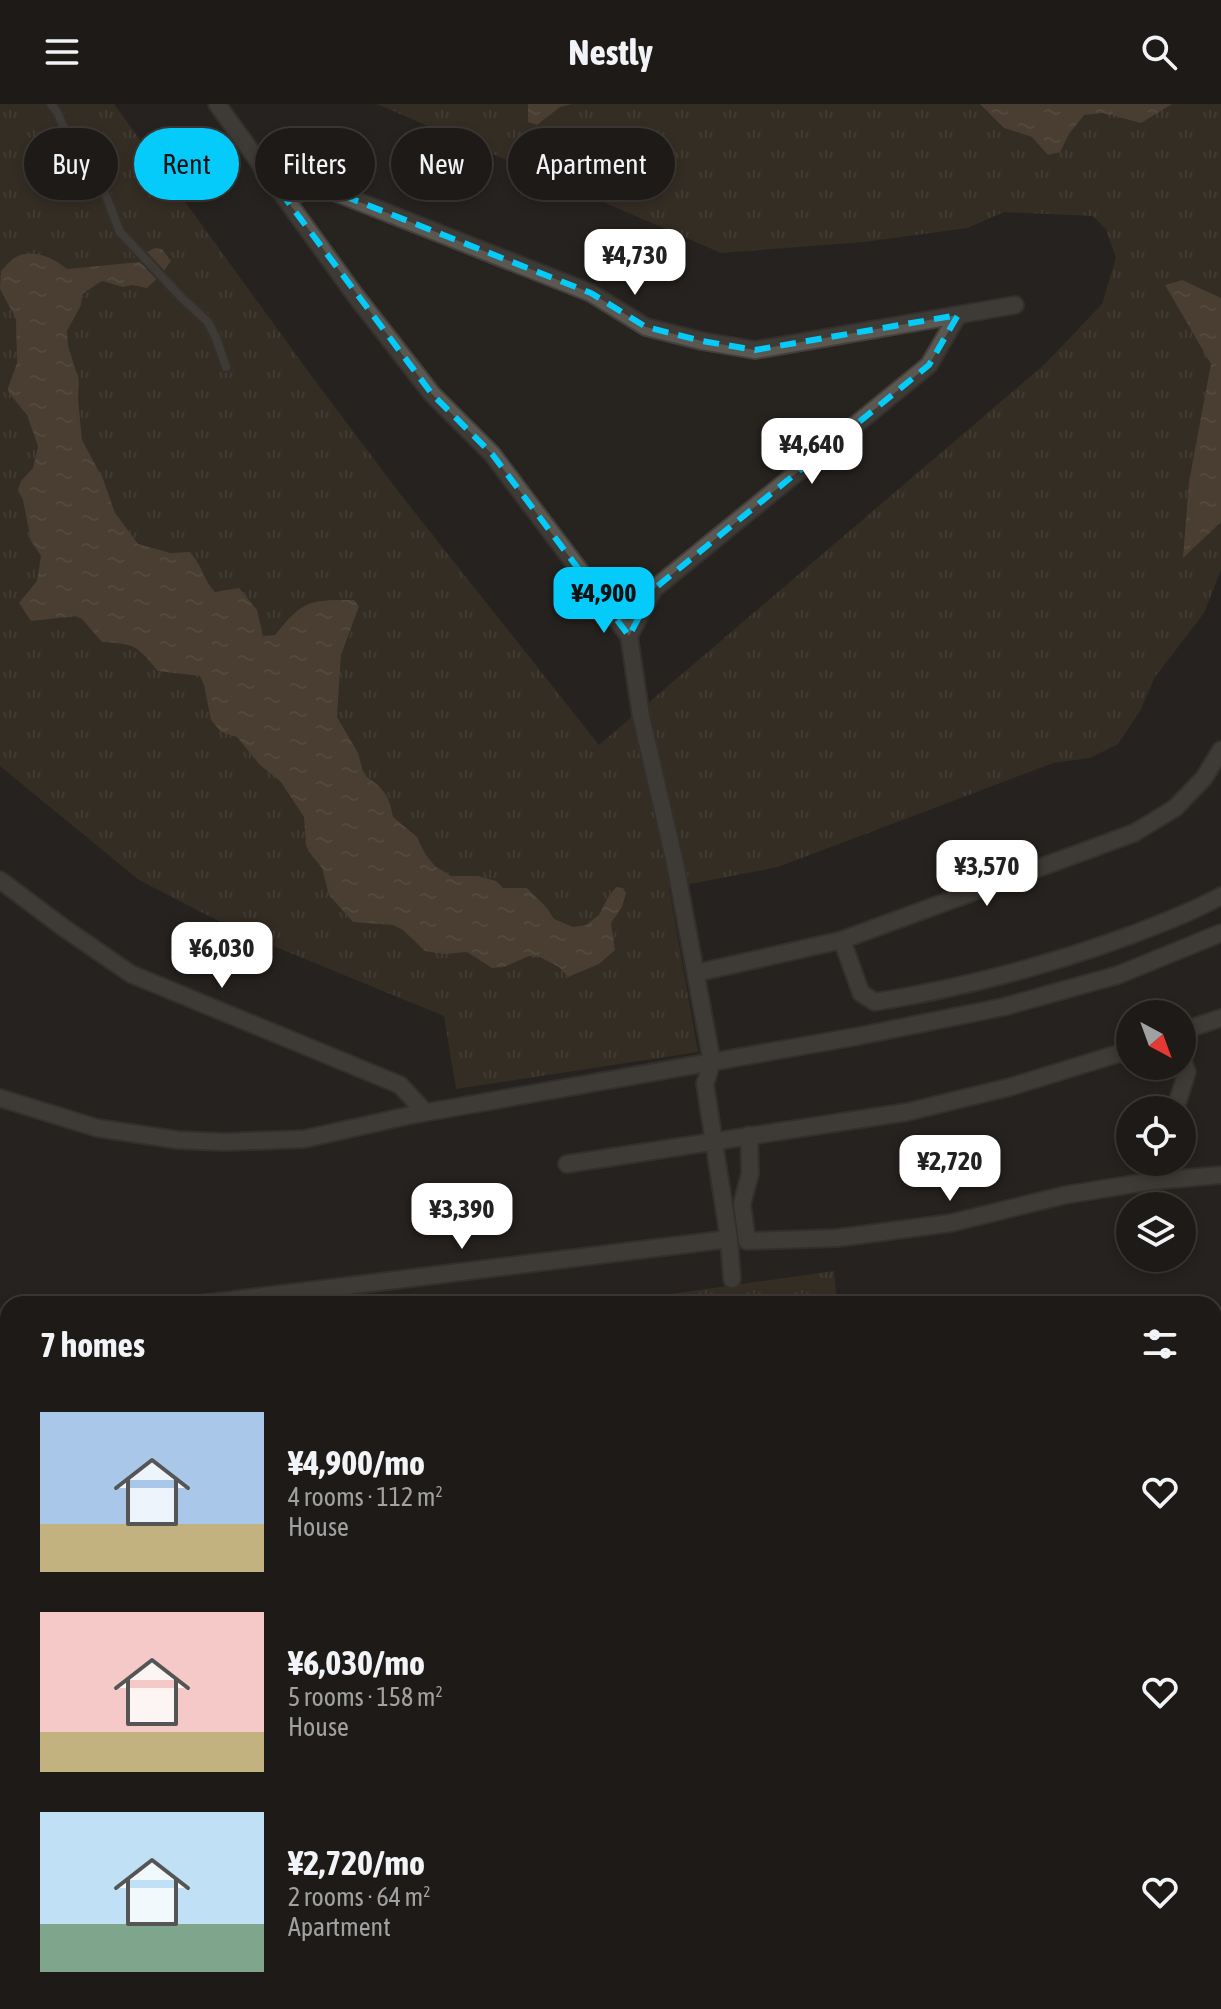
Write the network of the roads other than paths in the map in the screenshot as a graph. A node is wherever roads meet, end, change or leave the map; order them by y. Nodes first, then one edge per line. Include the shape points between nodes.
1 (51, 104) edge
2 (217, 104) edge
3 (255, 157) edge
4 (286, 200) edge
5 (355, 200) edge
6 (1015, 305) dead end
7 (958, 315) junction
8 (226, 367) dead end
9 (629, 636) junction
10 (1220, 756) edge
11 (0, 880) edge
12 (1221, 896) edge
13 (1220, 936) edge
14 (842, 940) junction
15 (696, 973) junction
16 (1221, 1018) edge
17 (1196, 1026) edge
18 (1116, 1054) edge
19 (712, 1062) junction
20 (2, 1105) edge
21 (425, 1112) junction
22 (749, 1135) junction
23 (714, 1140) junction
24 (567, 1164) dead end
25 (1221, 1175) edge
26 (1154, 1176) edge
27 (1152, 1181) junction
28 (729, 1239) junction
29 (732, 1279) dead end
30 (265, 1296) edge

1 - 8 lane via 76,155 104,191 120,232 208,322
2 - 3 street
4 - 9 street via 432,394 492,454
5 - 7 street via 591,293 646,327 702,341 755,350
6 - 7 street
7 - 9 street via 929,365 654,589
9 - 15 street
10 - 14 street via 1175,808 1134,833
11 - 21 street via 131,974 400,1085
12 - 14 street via 1195,911 1082,953 928,994 875,1002 861,993
13 - 19 street via 1118,975 1003,1007
14 - 15 street
15 - 19 street
16 - 17 street
18 - 22 street via 907,1112
19 - 21 street
19 - 23 street via 705,1084
20 - 21 street via 97,1128 224,1142 304,1139
22 - 23 street
22 - 27 street via 750,1174 742,1204 747,1241 837,1238 951,1223 1065,1195
23 - 24 street
23 - 28 street
25 - 27 street
26 - 27 street
28 - 29 street
28 - 30 street

